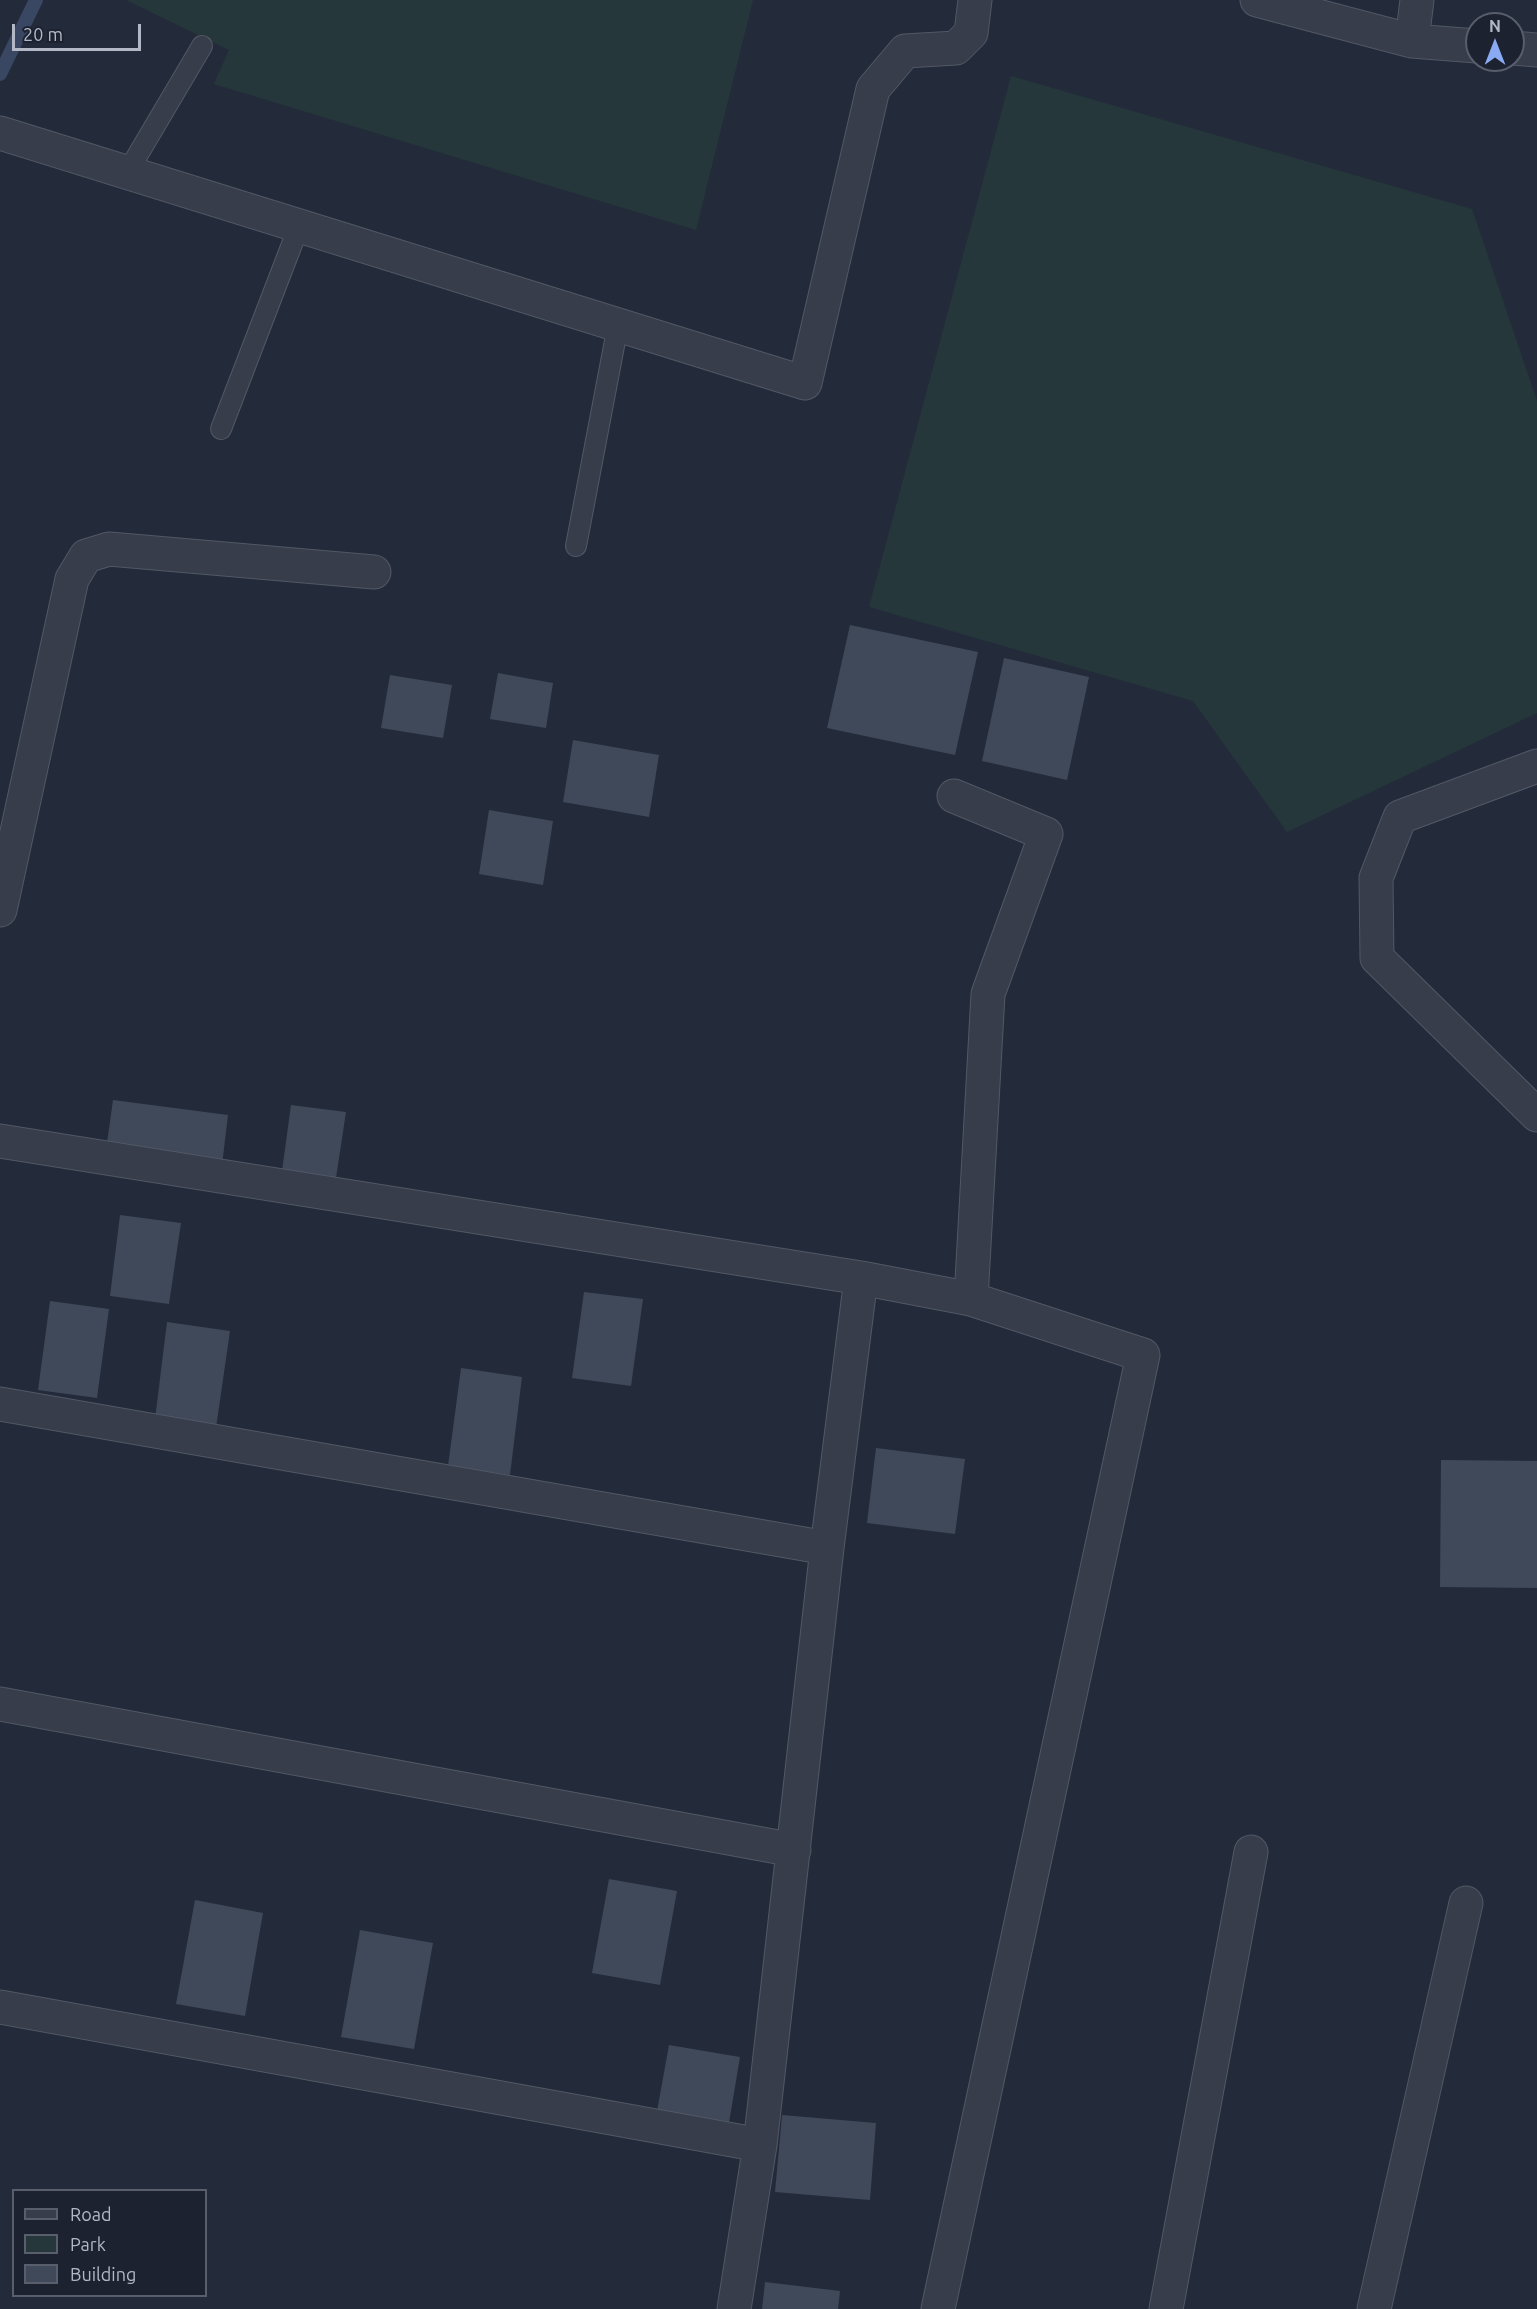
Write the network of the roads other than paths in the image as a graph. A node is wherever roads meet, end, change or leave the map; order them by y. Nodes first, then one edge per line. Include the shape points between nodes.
1 (975, 0) edge
2 (1257, 0) edge
3 (1417, 0) edge
4 (1412, 41) junction
5 (1465, 45) edge
6 (202, 46) dead end
7 (0, 133) edge
8 (127, 172) junction
9 (299, 225) junction
10 (618, 325) junction
11 (220, 429) dead end
12 (576, 546) dead end
13 (374, 572) dead end
14 (1537, 765) edge
15 (954, 796) dead end
16 (0, 910) edge
17 (1537, 1115) edge
18 (0, 1141) edge
19 (861, 1278) junction
20 (970, 1299) junction
21 (0, 1404) edge
22 (827, 1548) junction
23 (0, 1704) edge
24 (794, 1850) junction
25 (1251, 1852) dead end
26 (1466, 1903) dead end
27 (0, 2007) edge
28 (760, 2145) junction
29 (734, 2309) edge
30 (938, 2309) edge
31 (1166, 2309) edge
32 (1374, 2309) edge

1 - 10 street via 970,33 956,48 904,51 873,89 805,383
2 - 4 street
3 - 4 street
4 - 5 street
6 - 8 lane
7 - 8 street
8 - 9 street
9 - 10 street
9 - 11 lane
10 - 12 lane
13 - 16 street via 109,549 86,556 72,579
14 - 17 street via 1400,817 1376,878 1377,958
15 - 20 street via 1046,834 988,994
18 - 19 street
19 - 20 street
19 - 22 street
20 - 30 street via 1143,1354
21 - 22 street
22 - 24 street
23 - 24 street
24 - 28 street
25 - 31 street
26 - 32 street
27 - 28 street
28 - 29 street

